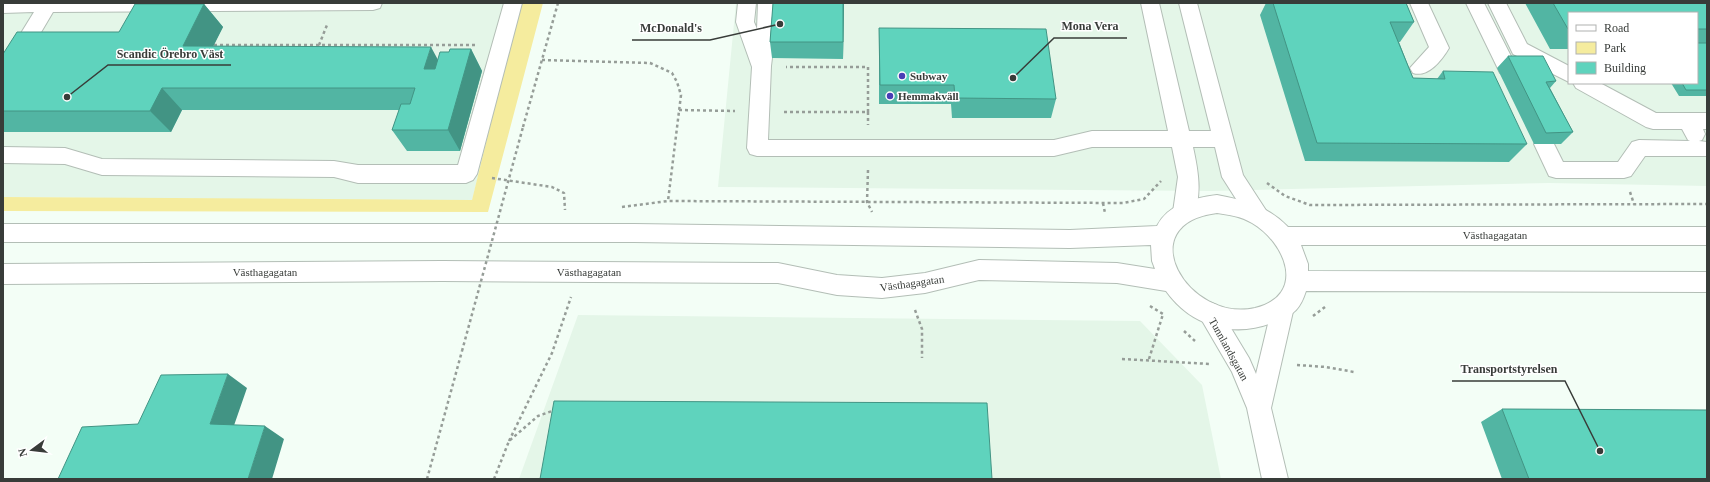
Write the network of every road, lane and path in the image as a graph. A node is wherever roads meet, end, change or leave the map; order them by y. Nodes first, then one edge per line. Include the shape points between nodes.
1 (373, 3) edge
2 (513, 3) edge
3 (558, 3) edge
4 (747, 3) edge
5 (767, 3) edge
6 (1150, 3) edge
7 (1188, 3) edge
8 (1419, 3) edge
9 (1497, 3) edge
10 (48, 5) junction
11 (3, 6) edge
12 (1478, 9) edge
13 (214, 45) edge
14 (328, 45) junction
15 (501, 45) junction
16 (326, 51) edge
17 (11, 55) edge
18 (542, 60) junction
19 (762, 67) junction
20 (1420, 68) dead end
21 (1507, 68) edge
22 (1568, 74) edge
23 (1585, 84) edge
24 (679, 110) junction
25 (759, 112) junction
26 (1697, 121) edge
27 (1181, 139) junction
28 (1222, 139) junction
29 (1544, 144) edge
30 (1706, 151) edge
31 (3, 155) edge
32 (466, 174) junction
33 (668, 201) dead end
34 (1184, 212) junction
35 (565, 214) dead end
36 (1258, 215) junction
37 (3, 233) edge
38 (1165, 235) junction
39 (1283, 236) junction
40 (1707, 236) edge
41 (3, 274) edge
42 (1298, 281) junction
43 (1172, 282) junction
44 (1707, 282) edge
45 (571, 296) dead end
46 (1283, 308) junction
47 (1208, 312) junction
48 (1163, 314) dead end
49 (1122, 359) dead end
50 (1149, 359) junction
51 (1210, 364) dead end
52 (1293, 365) dead end
53 (1354, 372) dead end
54 (560, 408) edge
55 (1259, 408) junction
56 (509, 441) junction
57 (427, 479) edge
58 (494, 479) edge
59 (1275, 479) edge

1 - 10 main road
2 - 15 main road
3 - 18 path
4 - 19 main road via 745,22
5 - 19 main road
6 - 27 main road
7 - 28 main road
8 - 20 main road via 1439,48
9 - 22 main road via 1520,49
10 - 11 main road
10 - 17 main road
12 - 21 main road
13 - 14 path
14 - 15 path
14 - 16 path
15 - 32 main road
18 - 24 path via 650,64 665,68 675,75 679,82
18 - 57 path, bridge
19 - 25 main road
19 - 25 path via 868,67 868,112
23 - 26 main road via 1653,121
24 - 25 path
24 - 33 path
25 - 27 main road via 757,148 1054,148 1092,139
26 - 30 main road
27 - 28 main road
27 - 34 main road via 1189,177
28 - 36 main road via 1233,177
29 - 30 main road via 1556,170 1624,170 1639,148
31 - 32 main road via 65,156 102,167 334,169 358,174
32 - 35 path via 552,187 564,193
34 - 36 main road via 1216,204 1244,208
34 - 38 main road via 1166,229
36 - 39 main road
37 - 38 main road via 641,234 1070,239
38 - 43 main road via 1162,248 1164,265
39 - 40 main road, Västhagagatan
39 - 42 main road via 1297,259
41 - 43 main road, Västhagagatan via 442,271 778,273 837,285 882,288 924,283 979,270 1117,273
42 - 44 main road
42 - 46 main road via 1293,297
43 - 47 main road via 1197,307
45 - 56 path via 552,353
46 - 47 main road via 1270,315 1238,320
46 - 55 main road, Tunnlandsgatan
47 - 55 main road, Tunnlandsgatan via 1241,366
48 - 50 path
49 - 50 path
50 - 51 path
52 - 53 path
54 - 56 path via 538,416
55 - 59 main road, Tunnlandsgatan
56 - 58 path

